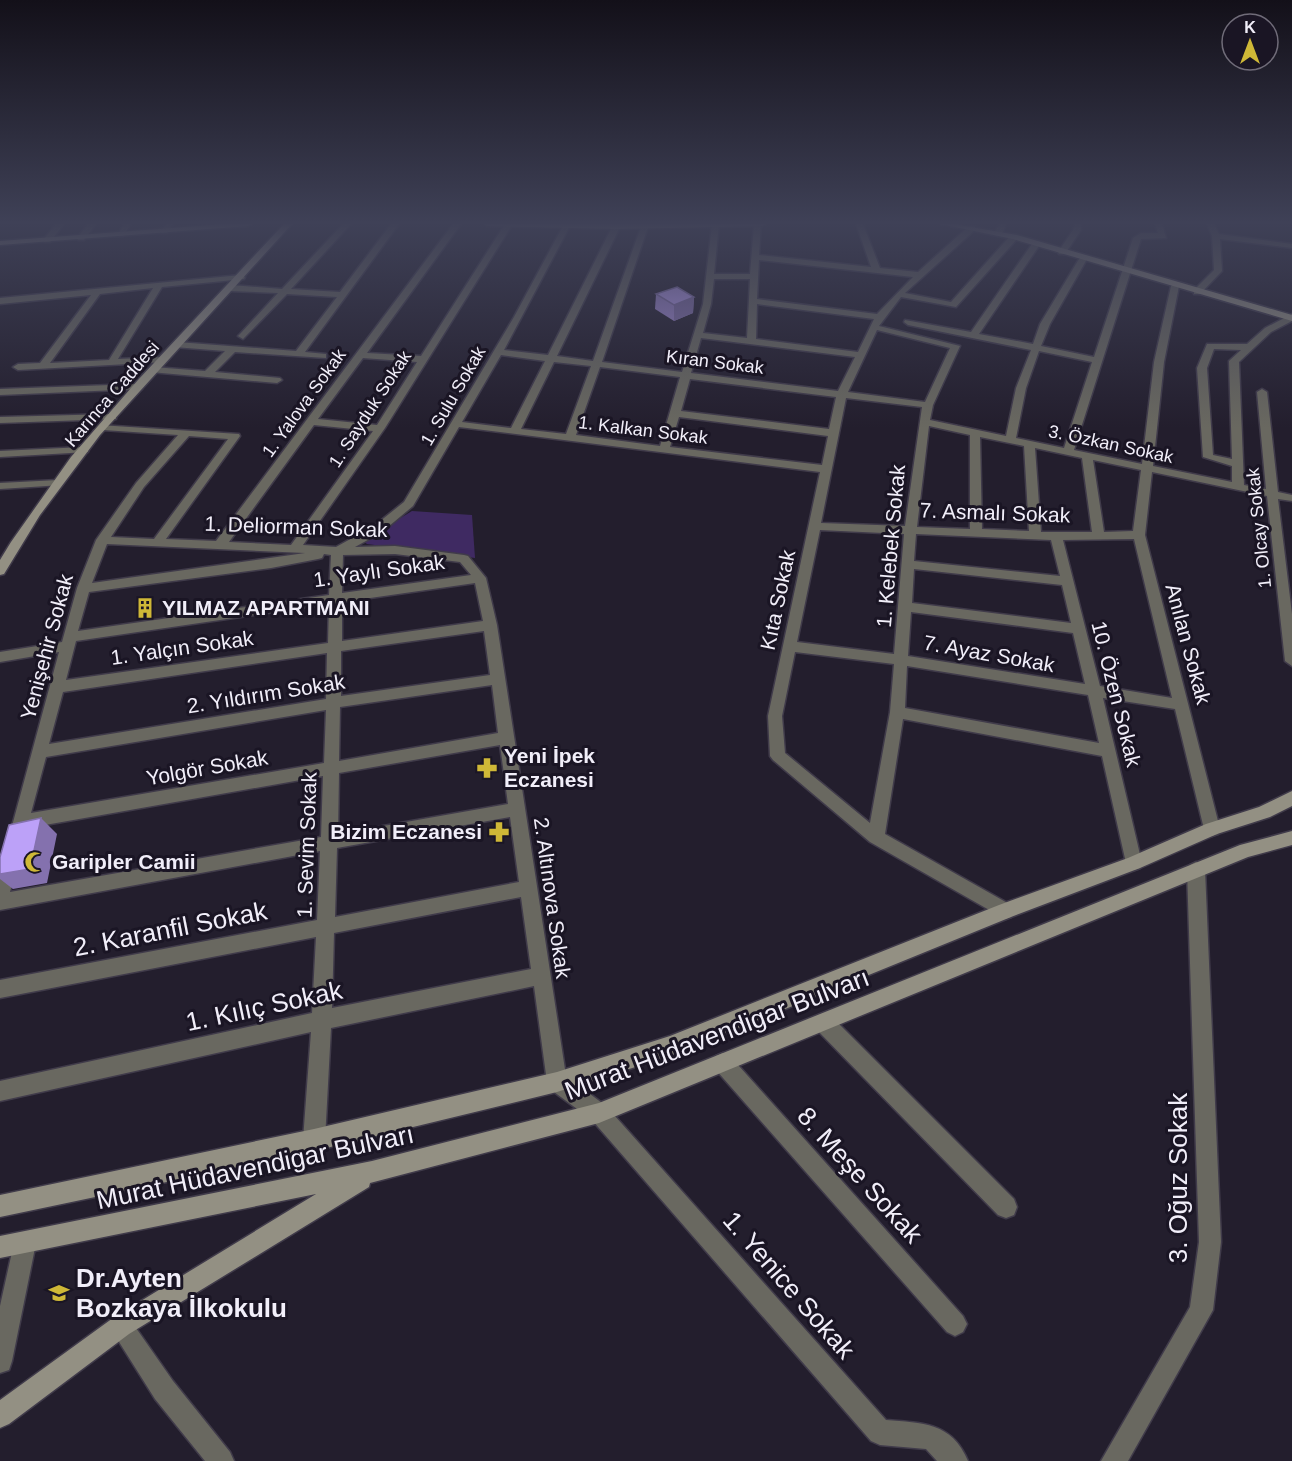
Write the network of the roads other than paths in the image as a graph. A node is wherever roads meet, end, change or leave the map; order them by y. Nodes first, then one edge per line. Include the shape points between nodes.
1 (95, 292) edge
2 (97, 292) edge
3 (155, 292) edge
4 (226, 292) edge
5 (281, 292) edge
6 (300, 292) edge
7 (346, 292) edge
8 (408, 292) edge
9 (465, 292) edge
10 (530, 292) edge
11 (584, 292) edge
12 (622, 292) edge
13 (708, 292) edge
14 (755, 292) edge
15 (965, 292) edge
16 (1003, 292) edge
17 (1064, 292) edge
18 (1121, 292) edge
19 (1174, 292) edge
20 (1197, 292) edge
21 (899, 294) joint
22 (344, 295) junction
23 (0, 301) edge
24 (754, 301) junction
25 (917, 311) junction
26 (1292, 318) edge
27 (877, 322) junction
28 (900, 333) junction
29 (697, 334) junction
30 (974, 335) junction
31 (243, 336) dead end
32 (751, 341) junction
33 (177, 345) junction
34 (1038, 347) junction
35 (1249, 347) junction
36 (233, 349) junction
37 (498, 352) junction
38 (299, 354) junction
39 (361, 355) junction
40 (860, 355) junction
41 (322, 356) dead end
42 (422, 359) junction
43 (551, 359) junction
44 (162, 360) junction
45 (1096, 360) junction
46 (112, 362) junction
47 (596, 364) junction
48 (43, 365) junction
49 (18, 367) dead end
50 (153, 370) junction
51 (208, 374) junction
52 (686, 375) junction
53 (277, 380) dead end
54 (138, 387) junction
55 (0, 392) edge
56 (1262, 392) dead end
57 (842, 394) junction
58 (928, 405) junction
59 (675, 413) junction
60 (112, 417) junction
61 (0, 420) edge
62 (311, 422) junction
63 (924, 422) junction
64 (456, 424) junction
65 (104, 427) junction
66 (380, 428) junction
67 (515, 431) junction
68 (186, 433) junction
69 (833, 433) junction
70 (975, 433) junction
71 (570, 438) junction
72 (1010, 440) junction
73 (1029, 444) junction
74 (664, 449) junction
75 (84, 450) junction
76 (1068, 452) junction
77 (0, 454) edge
78 (1087, 456) junction
79 (1237, 464) junction
80 (1146, 468) junction
81 (825, 469) junction
82 (58, 483) junction
83 (0, 486) edge
84 (1238, 487) junction
85 (1274, 494) junction
86 (1292, 498) edge
87 (813, 526) junction
88 (910, 529) junction
89 (976, 532) junction
90 (1035, 535) junction
91 (1098, 535) junction
92 (1139, 535) junction
93 (1056, 536) junction
94 (102, 540) junction
95 (158, 542) junction
96 (220, 545) junction
97 (295, 548) junction
98 (337, 551) junction
99 (908, 564) junction
100 (0, 572) edge
101 (480, 578) junction
102 (1066, 581) junction
103 (83, 588) junction
104 (335, 598) junction
105 (905, 607) junction
106 (490, 625) junction
107 (1078, 629) junction
108 (69, 641) junction
109 (788, 646) junction
110 (334, 647) junction
111 (0, 657) edge
112 (901, 660) junction
113 (1292, 661) edge
114 (499, 679) junction
115 (57, 687) junction
116 (1095, 693) junction
117 (333, 704) junction
118 (1183, 705) junction
119 (897, 712) junction
120 (506, 738) junction
121 (1109, 751) junction
122 (40, 752) junction
123 (332, 768) junction
124 (1292, 798) edge
125 (516, 809) junction
126 (21, 822) junction
127 (1212, 828) junction
128 (876, 837) junction
129 (1292, 838) edge
130 (330, 842) junction
131 (1134, 863) junction
132 (1196, 870) junction
133 (528, 888) junction
134 (1, 894) edge
135 (1005, 911) junction
136 (327, 924) junction
137 (540, 976) junction
138 (0, 989) edge
139 (322, 1020) junction
140 (824, 1023) junction
141 (723, 1063) junction
142 (557, 1082) junction
143 (0, 1091) edge
144 (600, 1113) junction
145 (314, 1140) junction
146 (372, 1172) junction
147 (0, 1206) edge
148 (1006, 1207) dead end
149 (25, 1243) junction
150 (0, 1247) edge
151 (955, 1324) dead end
152 (122, 1326) junction
153 (0, 1361) edge
154 (0, 1415) edge
155 (221, 1461) edge
156 (955, 1461) edge
157 (1114, 1461) edge

1 - 23 street
2 - 48 street
3 - 46 street
4 - 33 main road, Karınca Caddesi
5 - 31 street
6 - 22 street
7 - 22 street
8 - 39 street, 1. Yalova Sokak
9 - 42 street, 1. Sayduk Sokak
10 - 37 street, 1. Sulu Sokak
11 - 43 street
12 - 47 street
13 - 29 street
14 - 24 street
15 - 25 street via 953,305
16 - 30 street
17 - 34 street via 1045,324
18 - 45 street
19 - 80 street, Anılan Sokak via 1159,362
20 - 26 main road
21 - 25 street
21 - 27 street, Kıta Sokak
22 - 38 street
24 - 27 street, 1. Kelebek Sokak
24 - 32 street
25 - 28 street
25 - 30 street
26 - 35 street via 1268,330
27 - 28 street, 1. Kelebek Sokak
27 - 40 street, Kıta Sokak
28 - 58 street, 1. Kelebek Sokak via 955,345
29 - 32 street
29 - 52 street
30 - 34 street
32 - 40 street
33 - 36 street
33 - 44 main road, Karınca Caddesi
34 - 45 street
34 - 72 street via 1021,388
35 - 79 street via 1234,361
35 - 79 street via 1210,345 1202,368 1208,457
36 - 38 street
36 - 51 street
37 - 43 street, Kıran Sokak
37 - 64 street, 1. Sulu Sokak
38 - 41 street
39 - 42 street
39 - 62 street, 1. Yalova Sokak
40 - 57 street, Kıta Sokak
42 - 66 street, 1. Sayduk Sokak
43 - 47 street, Kıran Sokak
43 - 67 street
44 - 46 street
44 - 50 main road, Karınca Caddesi
45 - 76 street
46 - 48 street
47 - 52 street, Kıran Sokak
47 - 71 street
48 - 49 street
50 - 51 street
50 - 54 main road, Karınca Caddesi
51 - 53 street
52 - 57 street, Kıran Sokak
52 - 59 street
54 - 55 street
54 - 60 main road, Karınca Caddesi
56 - 85 street, 1. Olcay Sokak
57 - 58 street, Kıran Sokak
57 - 69 street, Kıta Sokak
58 - 63 street, 1. Kelebek Sokak
59 - 69 street
59 - 74 street
60 - 61 street
60 - 65 main road, Karınca Caddesi
62 - 66 street
62 - 96 street, 1. Yalova Sokak
63 - 70 street, 3. Özkan Sokak
63 - 88 street, 1. Kelebek Sokak
64 - 67 street, 1. Kalkan Sokak
64 - 98 street, 1. Sulu Sokak via 409,504 378,529
65 - 68 street
65 - 75 main road, Karınca Caddesi
66 - 97 street, 1. Sayduk Sokak
67 - 71 street, 1. Kalkan Sokak
68 - 94 street, Yenişehir Sokak via 140,485
68 - 95 street via 235,436
69 - 81 street, Kıta Sokak
70 - 72 street, 3. Özkan Sokak
70 - 89 street
71 - 74 street, 1. Kalkan Sokak
72 - 73 street, 3. Özkan Sokak
73 - 76 street, 3. Özkan Sokak
73 - 90 street
74 - 81 street, 1. Kalkan Sokak
75 - 77 street
75 - 82 main road, Karınca Caddesi
76 - 78 street, 3. Özkan Sokak
78 - 80 street, 3. Özkan Sokak
78 - 91 street
79 - 84 street
80 - 84 street, 3. Özkan Sokak
80 - 92 street, Anılan Sokak
81 - 87 street, Kıta Sokak
82 - 83 street
82 - 100 main road, Karınca Caddesi via 21,534
84 - 85 street, 3. Özkan Sokak
85 - 86 street, 3. Özkan Sokak
85 - 113 street, 1. Olcay Sokak
87 - 88 street, 7. Asmalı Sokak
87 - 109 street, Kıta Sokak
88 - 89 street, 7. Asmalı Sokak
88 - 99 street, 1. Kelebek Sokak
89 - 90 street, 7. Asmalı Sokak
90 - 93 street, 7. Asmalı Sokak
91 - 92 street, 7. Asmalı Sokak
91 - 93 street, 7. Asmalı Sokak
92 - 118 street, Anılan Sokak
93 - 102 street, 10. Özen Sokak
94 - 95 street, 1. Deliorman Sokak
94 - 103 street, Yenişehir Sokak
95 - 96 street, 1. Deliorman Sokak
96 - 97 street, 1. Deliorman Sokak
97 - 98 street, 1. Deliorman Sokak
98 - 101 street, 1. Deliorman Sokak via 395,550 464,559
98 - 103 street via 272,564
98 - 104 street, 1. Sevim Sokak
99 - 102 street
99 - 105 street, 1. Kelebek Sokak
101 - 104 street, 1. Yaylı Sokak
101 - 106 street, 2. Altınova Sokak
102 - 107 street, 10. Özen Sokak
103 - 108 street, Yenişehir Sokak
104 - 108 street, 1. Yaylı Sokak
104 - 110 street, 1. Sevim Sokak
105 - 107 street
105 - 112 street, 1. Kelebek Sokak
106 - 110 street, 1. Yalçın Sokak
106 - 114 street, 2. Altınova Sokak
107 - 116 street, 10. Özen Sokak
108 - 111 street, 1. Yaylı Sokak
108 - 115 street, Yenişehir Sokak
109 - 112 street, 7. Ayaz Sokak
109 - 128 street, Kıta Sokak via 775,716 778,756
110 - 115 street, 1. Yalçın Sokak
110 - 117 street, 1. Sevim Sokak
112 - 116 street, 7. Ayaz Sokak
112 - 119 street, 1. Kelebek Sokak
114 - 117 street, 2. Yıldırım Sokak
114 - 120 street, 2. Altınova Sokak
115 - 122 street, Yenişehir Sokak
116 - 118 street, 7. Ayaz Sokak
116 - 121 street, 10. Özen Sokak
117 - 122 street, 2. Yıldırım Sokak
117 - 123 street, 1. Sevim Sokak
118 - 127 street, Anılan Sokak
119 - 121 street
119 - 128 street, 1. Kelebek Sokak
120 - 123 street, Yolgör Sokak
120 - 125 street, 2. Altınova Sokak
121 - 131 street, 10. Özen Sokak
122 - 126 street, Yenişehir Sokak
123 - 126 street, Yolgör Sokak
123 - 130 street, 1. Sevim Sokak
124 - 127 main road, Murat Hüdavendigar Bulvarı via 1264,812
125 - 130 street
125 - 133 street, 2. Altınova Sokak
126 - 134 street, Yenişehir Sokak
127 - 131 main road, Murat Hüdavendigar Bulvarı
128 - 135 street, Kıta Sokak
129 - 132 main road, Murat Hüdavendigar Bulvarı via 1246,850
130 - 134 street
130 - 136 street, 1. Sevim Sokak
131 - 135 main road, Murat Hüdavendigar Bulvarı
132 - 140 main road, Murat Hüdavendigar Bulvarı
132 - 157 street, 3. Oğuz Sokak via 1210,1242 1201,1310
133 - 136 street, 2. Karanfil Sokak
133 - 137 street, 2. Altınova Sokak
135 - 142 main road, Murat Hüdavendigar Bulvarı via 670,1046
136 - 138 street, 2. Karanfil Sokak
136 - 139 street, 1. Sevim Sokak
137 - 139 street, 1. Kılıç Sokak
137 - 142 street, 2. Altınova Sokak
139 - 143 street, 1. Kılıç Sokak
139 - 145 street, 1. Sevim Sokak
140 - 141 main road, Murat Hüdavendigar Bulvarı
140 - 148 street
141 - 144 main road, Murat Hüdavendigar Bulvarı
141 - 151 street, 8. Meşe Sokak
142 - 144 street, 1. Yenice Sokak
142 - 145 main road, Murat Hüdavendigar Bulvarı
144 - 146 main road, Murat Hüdavendigar Bulvarı
144 - 156 street, 1. Yenice Sokak via 880,1432 932,1437
145 - 147 main road, Murat Hüdavendigar Bulvarı
146 - 149 main road, Murat Hüdavendigar Bulvarı
146 - 152 main road
149 - 150 main road, Murat Hüdavendigar Bulvarı
149 - 153 street
152 - 154 main road
152 - 155 street via 164,1390

